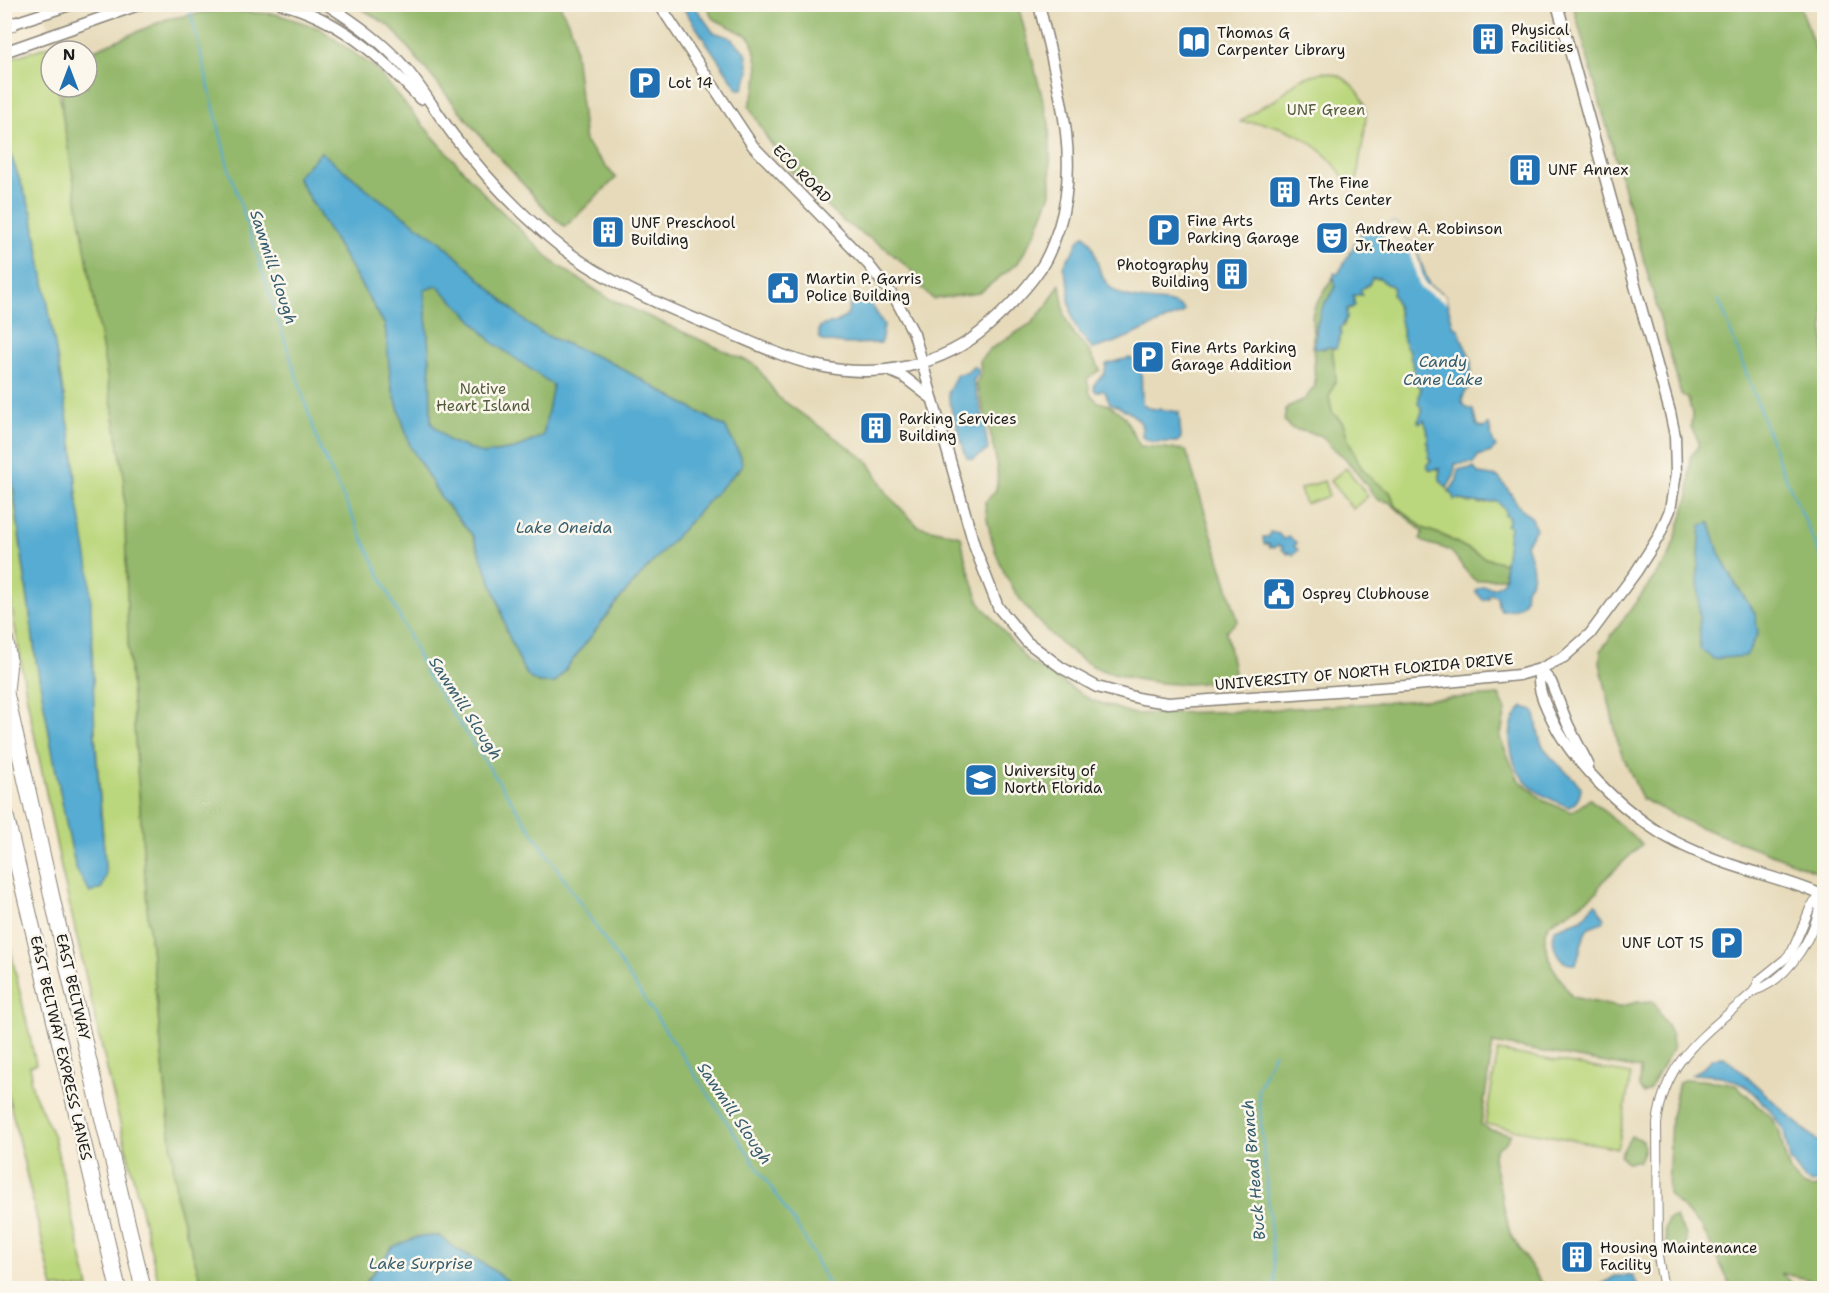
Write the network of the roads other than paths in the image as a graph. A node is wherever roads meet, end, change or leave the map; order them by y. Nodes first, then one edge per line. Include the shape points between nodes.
1 (73, 4) edge
2 (141, 4) edge
3 (282, 4) edge
4 (326, 4) edge
5 (659, 4) edge
6 (1039, 4) edge
7 (1557, 4) edge
8 (7, 25) edge
9 (4, 52) edge
10 (453, 135) junction
11 (921, 363) junction
12 (888, 370) junction
13 (931, 397) junction
14 (4, 631) edge
15 (1540, 669) junction
16 (5, 688) edge
17 (4, 808) edge
18 (4, 849) edge
19 (1823, 895) edge
20 (107, 1288) edge
21 (118, 1288) edge
22 (143, 1288) edge
23 (1664, 1288) edge

1 - 8 street
2 - 9 street
3 - 10 street via 332,24 369,48
4 - 10 street via 373,36 396,58
5 - 11 street, ECO ROAD via 753,146 868,264 896,300 914,334
6 - 11 street via 1068,141 1065,207 1054,241 1041,268 1016,300 982,332 946,355
7 - 15 street, UNIVERSITY OF NORTH FLORIDA DRIVE via 1670,412 1677,459 1670,510 1652,549 1590,634 1564,657
10 - 12 street via 499,189 543,232 630,291 798,360 840,370
11 - 12 street
11 - 13 street, UNIVERSITY OF NORTH FLORIDA DRIVE
12 - 13 street via 904,376
13 - 15 street, UNIVERSITY OF NORTH FLORIDA DRIVE via 975,548 999,607 1027,642 1097,687 1167,703 1428,684 1519,675
14 - 16 highway, EAST BELTWAY via 9,661
15 - 19 street via 1551,682 1596,779 1651,828 1689,849
16 - 22 highway, EAST BELTWAY
17 - 21 highway, EAST BELTWAY EXPRESS LANES
18 - 20 highway
19 - 23 street via 1811,906 1792,951 1686,1052 1662,1095 1657,1124 1658,1257

